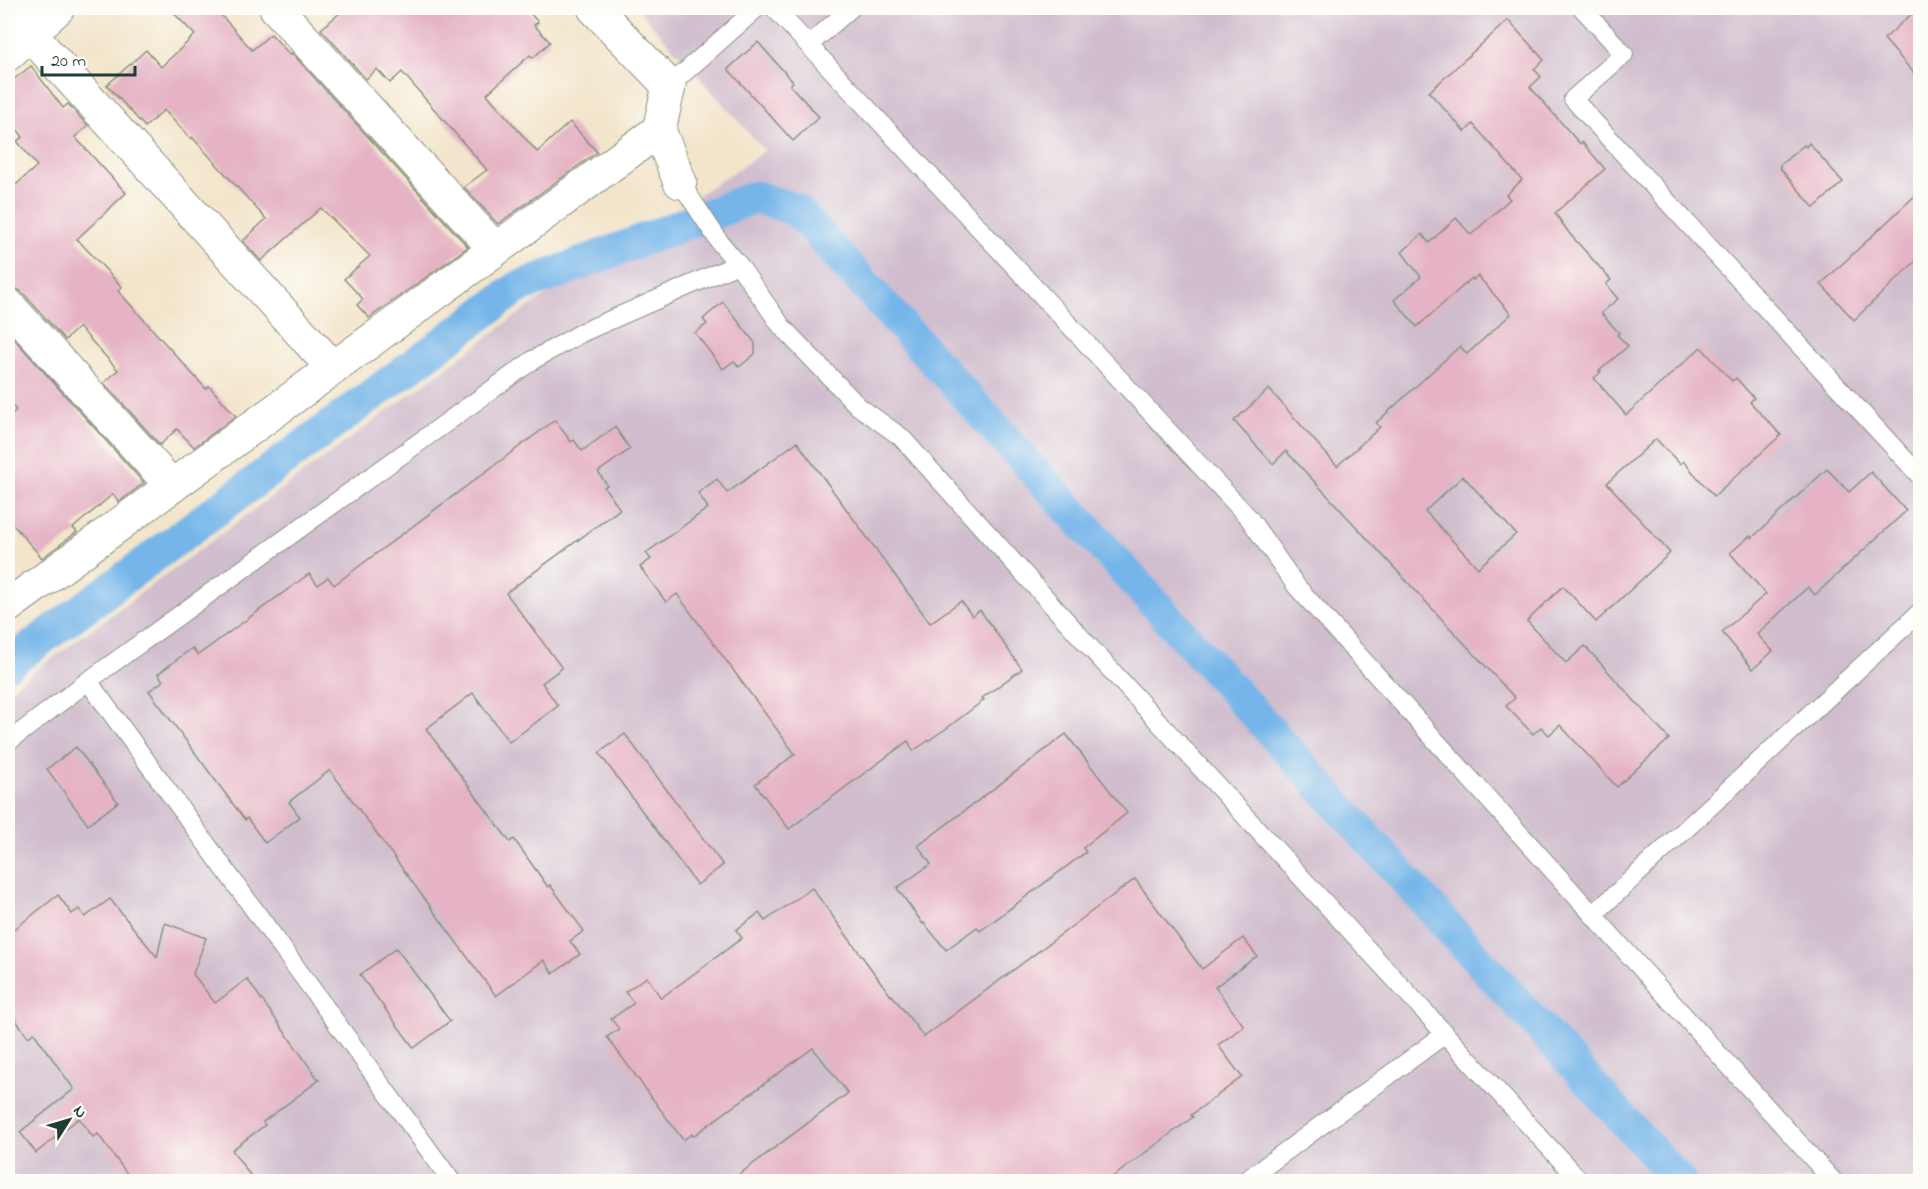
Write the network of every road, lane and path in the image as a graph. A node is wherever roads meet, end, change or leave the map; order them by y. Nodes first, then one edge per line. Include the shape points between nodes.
1 (58, 8) edge
2 (276, 8) edge
3 (594, 8) edge
4 (757, 8) edge
5 (774, 8) edge
6 (851, 8) edge
7 (1582, 8) edge
8 (8, 10) edge
9 (18, 44) edge
10 (809, 45) junction
11 (669, 86) junction
12 (659, 130) junction
13 (680, 182) joint
14 (495, 249) junction
15 (738, 264) junction
16 (8, 305) edge
17 (333, 368) junction
18 (1920, 476) edge
19 (172, 486) junction
20 (8, 606) edge
21 (1920, 612) edge
22 (88, 681) junction
23 (8, 742) edge
24 (1593, 915) junction
25 (1445, 1034) junction
26 (452, 1182) edge
27 (1244, 1182) edge
28 (1581, 1182) edge
29 (1834, 1182) edge

1 - 9 street
2 - 14 street
3 - 11 street
4 - 11 lane
5 - 10 lane
6 - 10 lane
7 - 18 lane via 1624,54 1573,99
8 - 9 street
9 - 17 street
10 - 24 lane via 1249,518 1297,587
11 - 12 street
12 - 13 street
12 - 14 street
13 - 15 lane
14 - 17 street
15 - 22 lane via 583,332 533,360
15 - 25 lane via 782,327 858,406 901,437
16 - 19 street
17 - 19 street
19 - 20 street
21 - 24 lane
22 - 23 lane
22 - 26 lane
24 - 29 lane
25 - 27 lane
25 - 28 lane

